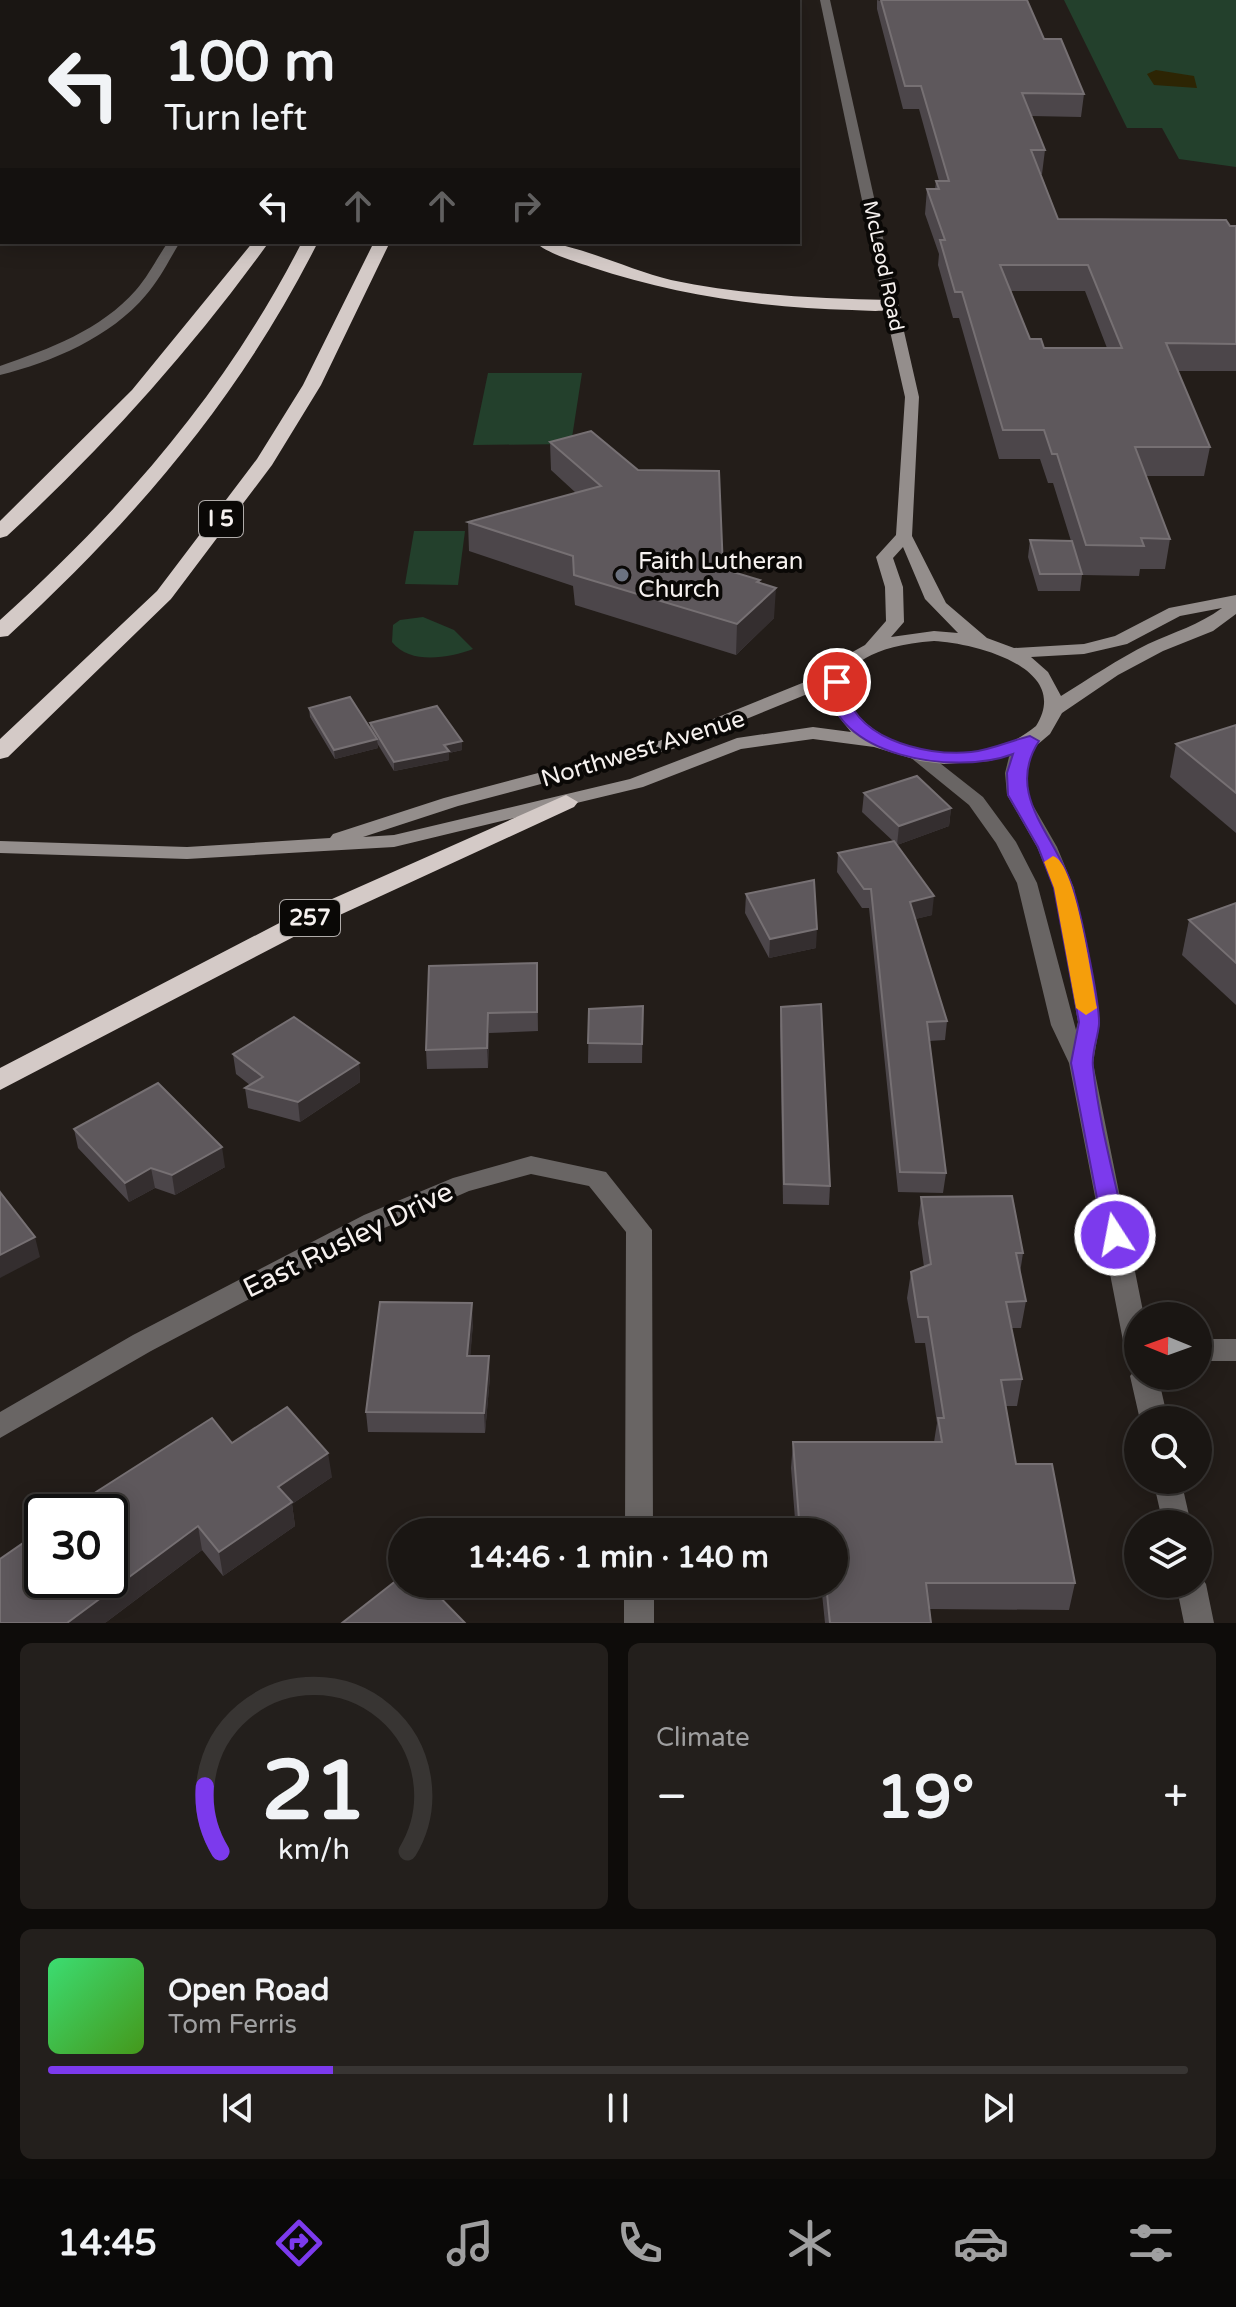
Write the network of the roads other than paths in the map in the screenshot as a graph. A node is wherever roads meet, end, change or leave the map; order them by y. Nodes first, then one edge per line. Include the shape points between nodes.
1 (825, 0) edge
2 (173, 244) edge
3 (259, 244) edge
4 (309, 244) edge
5 (381, 244) edge
6 (548, 244) edge
7 (891, 305) junction
8 (0, 371) edge
9 (0, 532) edge
10 (904, 536) junction
11 (1236, 603) edge
12 (0, 631) edge
13 (988, 644) junction
14 (873, 646) junction
15 (1011, 653) junction
16 (839, 674) junction
17 (1055, 709) junction
18 (1030, 741) junction
19 (882, 742) junction
20 (0, 752) edge
21 (915, 753) junction
22 (566, 802) junction
23 (326, 844) junction
24 (0, 847) edge
25 (1081, 1063) junction
26 (0, 1080) edge
27 (1128, 1302) edge
28 (1212, 1350) edge
29 (1236, 1350) edge
30 (0, 1426) edge
31 (639, 1518) edge
32 (639, 1598) edge
33 (1194, 1598) edge
34 (639, 1623) edge
35 (1199, 1623) edge

1 - 7 street, McLeod Road
2 - 8 street via 140,295 107,323
3 - 9 highway via 97,441
4 - 12 highway via 252,353 202,422 64,575
5 - 20 highway, I 5 via 312,385 256,473 164,595
6 - 7 highway via 619,270 702,289 826,304
7 - 10 main road, McLeod Road via 912,397
10 - 13 main road via 921,558 924,581 936,603 961,628
10 - 14 main road, McLeod Road via 884,557 894,587 895,622
11 - 15 main road via 1175,612 1121,640 1084,649
11 - 17 main road via 1207,627 1112,671
13 - 14 main road via 934,636
13 - 15 main road
14 - 16 main road
15 - 17 main road via 1045,678
16 - 19 main road via 835,690 843,711
16 - 23 main road, Northwest Avenue via 673,743 384,821
17 - 18 main road
18 - 21 main road via 984,756
18 - 25 street via 1015,773 1017,795 1064,888 1089,1022
19 - 21 main road
19 - 22 main road, Northwest Avenue via 789,734 737,744 636,783
21 - 25 street via 976,801 1006,842 1027,883 1062,1025
22 - 23 main road, Northwest Avenue via 394,841
22 - 26 highway, 257 via 296,925
23 - 24 main road, Northwest Avenue via 187,853
25 - 27 street
28 - 29 street
30 - 31 street, East Rusley Drive via 142,1343 373,1222 462,1184 531,1165 597,1178 639,1230
32 - 34 street
33 - 35 street

